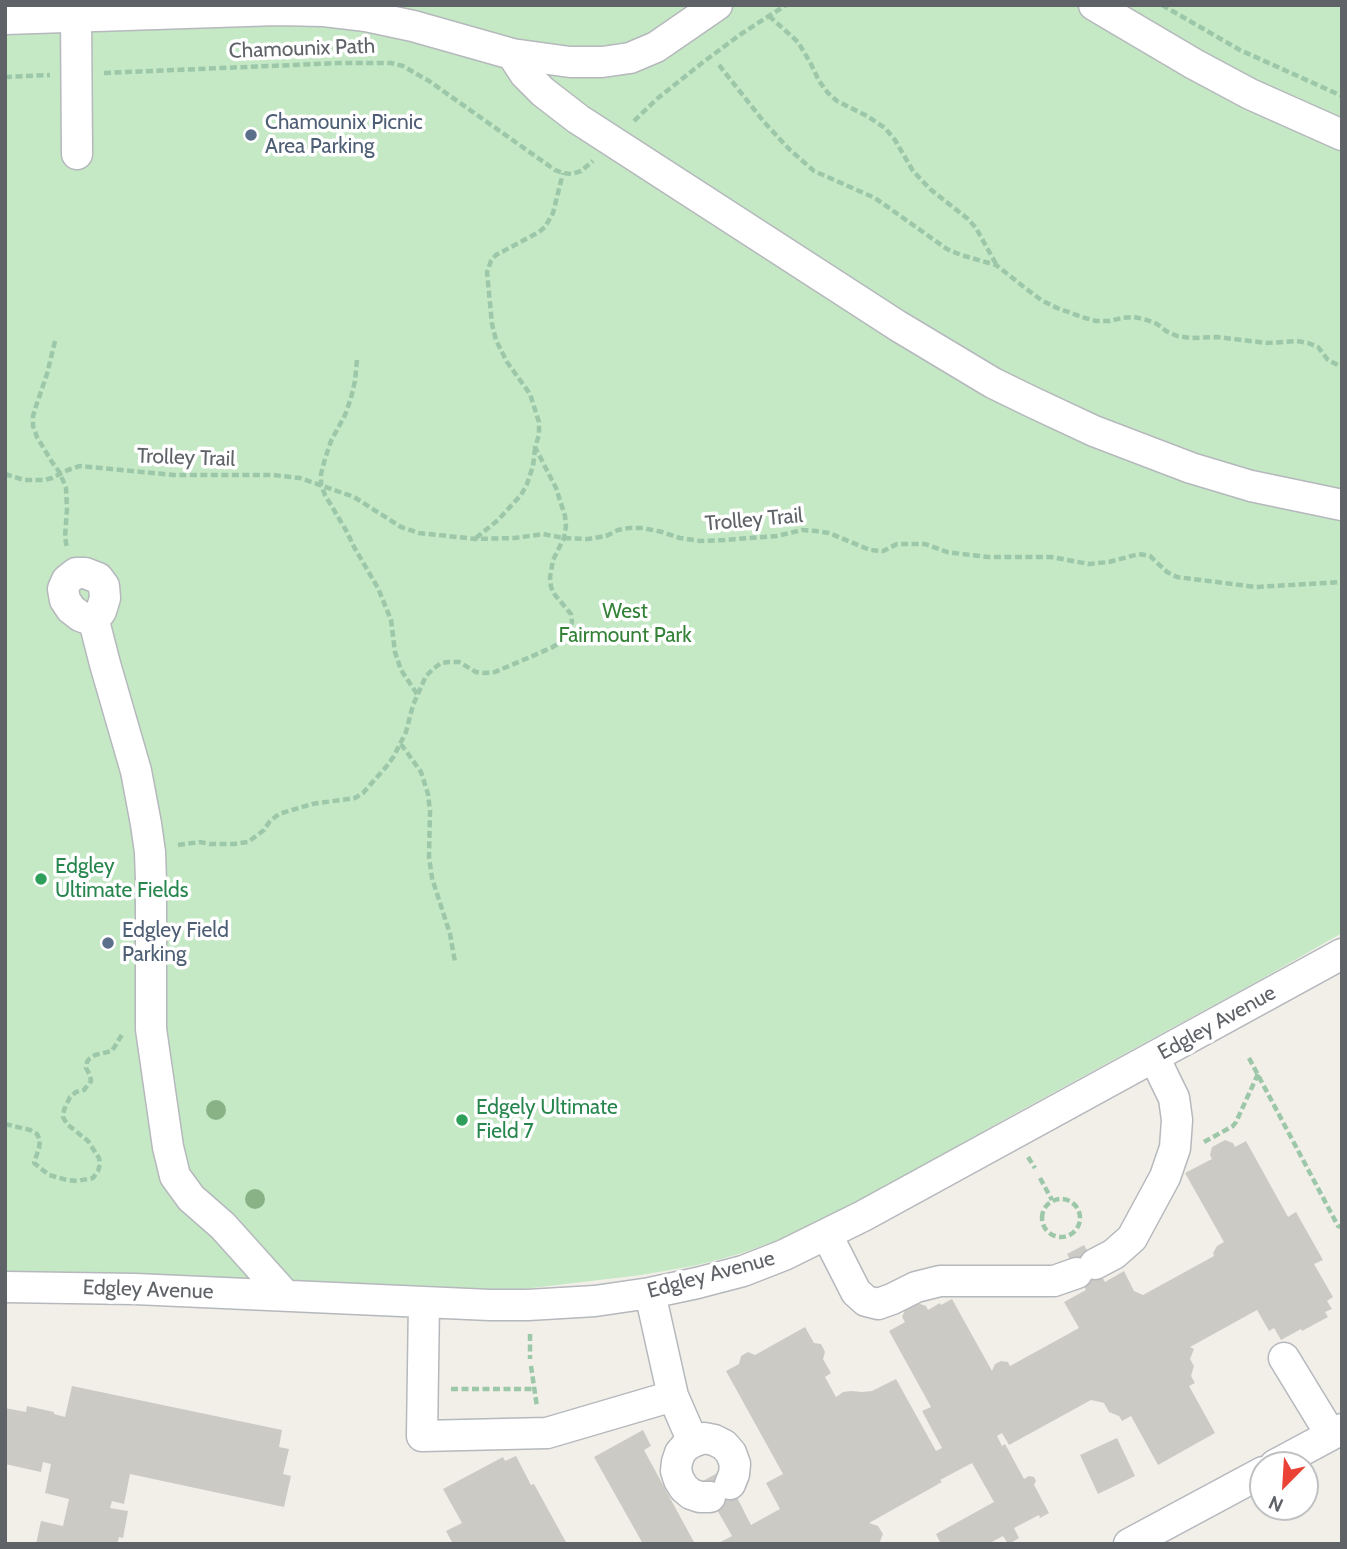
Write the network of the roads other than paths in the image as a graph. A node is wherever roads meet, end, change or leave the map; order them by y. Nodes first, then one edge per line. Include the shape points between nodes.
1 (717, 5) edge
2 (1094, 5) edge
3 (76, 16) junction
4 (5, 19) edge
5 (512, 54) junction
6 (1342, 135) edge
7 (77, 154) dead end
8 (1342, 505) edge
9 (76, 573) road end
10 (1342, 954) edge
11 (1154, 1057) junction
12 (827, 1235) junction
13 (5, 1287) edge
14 (650, 1293) junction
15 (285, 1295) junction
16 (424, 1302) junction
17 (1284, 1358) dead end
18 (673, 1396) junction
19 (1337, 1432) edge
20 (693, 1441) junction
21 (1301, 1451) edge
22 (1249, 1480) edge
23 (1129, 1544) edge

1 - 5 street via 656,47 631,58 570,62
2 - 6 street via 1250,94
3 - 4 street
3 - 5 street via 324,11 413,26
3 - 7 street
5 - 8 street via 524,74 578,119 993,383 1191,468
9 - 15 street via 98,578 104,586 106,598 94,621 146,824 150,1029 175,1176
10 - 11 street, Edgley Avenue
11 - 12 street, Edgley Avenue
11 - 12 street via 1174,1098 1175,1148 1132,1238 1114,1254 1054,1281 940,1282 878,1304 856,1292
12 - 14 street, Edgley Avenue via 743,1270
13 - 15 street, Edgley Avenue
14 - 16 street, Edgley Avenue via 537,1305
14 - 18 street
15 - 16 street, Edgley Avenue
16 - 18 street via 422,1436 547,1433
17 - 19 street
18 - 20 street
19 - 21 street
20 - 20 street via 680,1453 679,1480 700,1497 720,1491 734,1474 731,1453 714,1440
22 - 23 street

